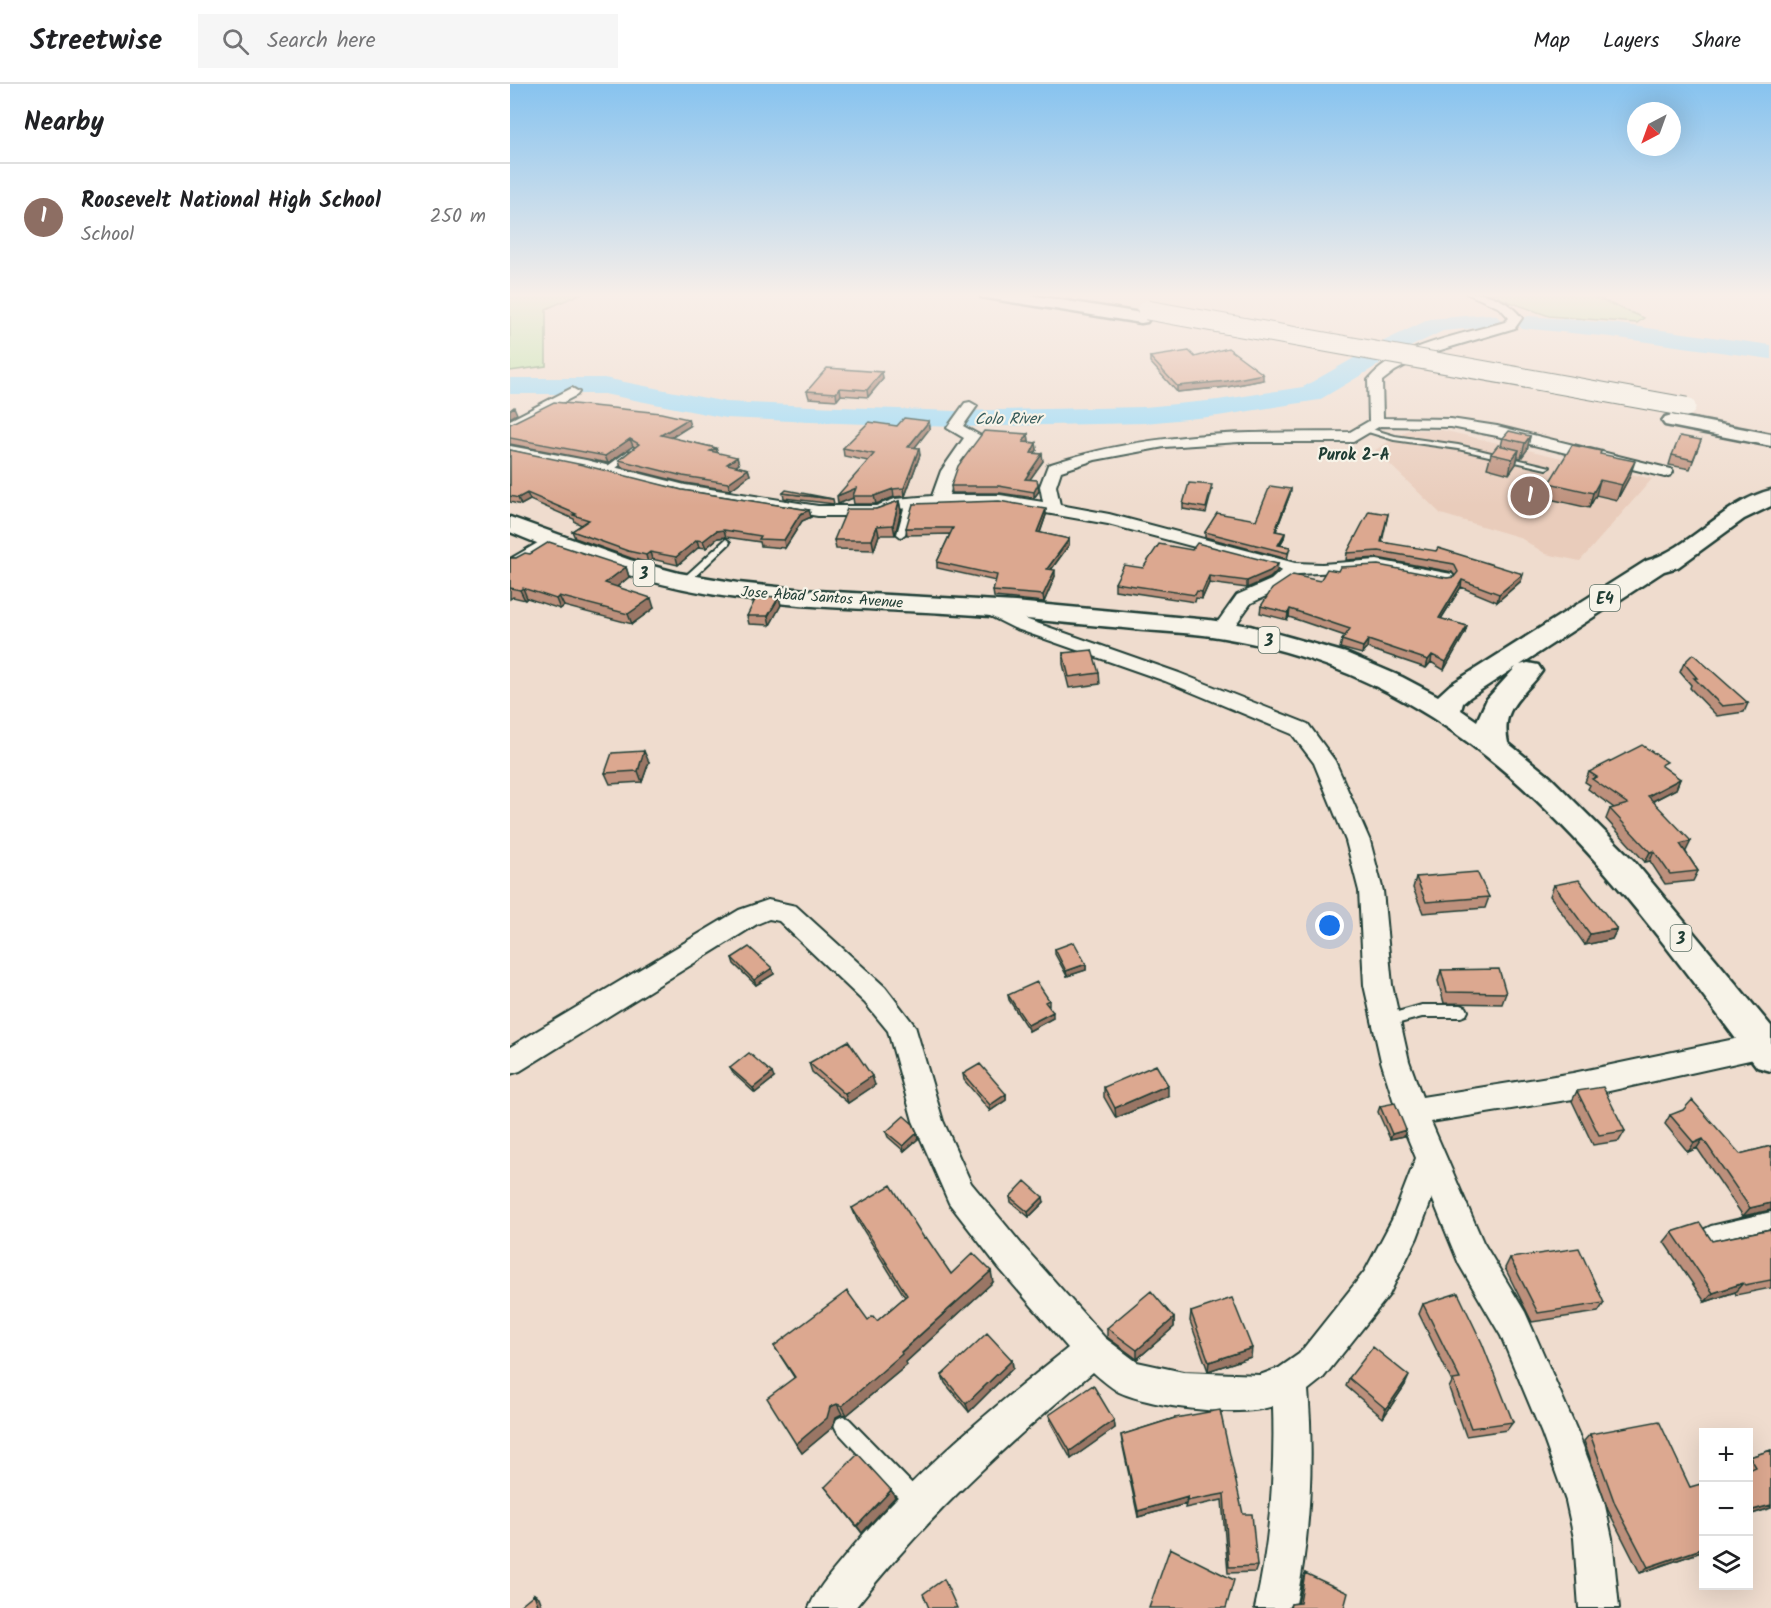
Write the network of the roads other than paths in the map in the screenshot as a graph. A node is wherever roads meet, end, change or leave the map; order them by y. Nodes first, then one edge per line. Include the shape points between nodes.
1 (1396, 364) edge
2 (1412, 364) edge
3 (572, 392) dead end
4 (966, 412) dead end
5 (1679, 414) junction
6 (1739, 414) dead end
7 (1372, 425) junction
8 (510, 426) edge
9 (1771, 440) edge
10 (635, 450) edge
11 (510, 451) edge
12 (1546, 467) dead end
13 (608, 470) junction
14 (1665, 472) dead end
15 (1771, 497) edge
16 (939, 500) junction
17 (909, 503) junction
18 (1052, 508) junction
19 (510, 524) edge
20 (902, 534) dead end
21 (548, 540) junction
22 (726, 542) dead end
23 (510, 563) edge
24 (1295, 568) junction
25 (1446, 578) edge
26 (683, 582) junction
27 (989, 608) junction
28 (1144, 623) junction
29 (1222, 630) junction
30 (1516, 666) junction
31 (1388, 681) junction
32 (1359, 687) junction
33 (1446, 713) junction
34 (1494, 749) junction
35 (1461, 1011) dead end
36 (1385, 1021) junction
37 (1767, 1050) edge
38 (510, 1062) edge
39 (1412, 1112) junction
40 (1431, 1159) junction
41 (1771, 1220) edge
42 (1711, 1234) dead end
43 (1093, 1350) junction
44 (1290, 1382) junction
45 (843, 1425) dead end
46 (918, 1504) junction
47 (829, 1608) edge
48 (1275, 1608) edge
49 (1599, 1608) edge

1 - 7 street via 1375,380
2 - 5 highway
3 - 8 street
4 - 16 street via 954,429 973,436 950,471
5 - 6 highway
5 - 9 highway
7 - 12 lane via 1394,438 1458,447
7 - 14 street via 1451,423
7 - 18 street via 1353,437 1180,440 1096,454 1054,468 1048,486
10 - 13 lane
11 - 13 street
13 - 17 street via 685,490 818,511 878,511
15 - 30 highway, E4 via 1736,514 1669,562 1667,571
16 - 17 street
16 - 18 street via 1000,500
17 - 20 lane
18 - 24 street via 1174,535
19 - 21 highway, Jose Abad Santos Avenue / 3
21 - 23 lane
21 - 26 highway, Jose Abad Santos Avenue / 3 via 625,568
22 - 26 lane
24 - 25 street via 1377,565
24 - 29 street via 1277,584 1244,599
26 - 27 highway, Jose Abad Santos Avenue / 3 via 785,596
27 - 28 highway, Jose Abad Santos Avenue / 3
27 - 36 street via 1021,624 1172,677 1300,729 1324,760 1358,841 1371,891 1378,985
28 - 29 highway, Jose Abad Santos Avenue / 3
28 - 32 highway, Jose Abad Santos Avenue / 3 via 1269,653
29 - 31 highway, Jose Abad Santos Avenue / 3 via 1286,644
30 - 31 highway, E4 via 1423,683
30 - 33 highway, E4 via 1474,706
30 - 34 highway, E4 via 1490,719
31 - 33 highway, Jose Abad Santos Avenue / 3
32 - 33 highway via 1415,708
32 - 34 highway, Jose Abad Santos Avenue / 3 via 1459,744
33 - 34 highway, Jose Abad Santos Avenue / 3
34 - 37 highway, Jose Abad Santos Avenue / 3 via 1535,779 1617,863 1670,924
35 - 36 lane via 1422,1011
36 - 39 street
37 - 39 street
38 - 43 street via 748,917 768,909 787,913 875,996 901,1026 928,1121 960,1193
39 - 40 street
40 - 44 street via 1406,1227 1377,1283 1311,1366
40 - 49 street via 1471,1253 1513,1324 1586,1501
41 - 42 lane
43 - 44 street via 1129,1378 1183,1390 1260,1393
43 - 46 street via 1011,1418
44 - 48 street via 1291,1474 1283,1577
45 - 46 lane
46 - 47 street

